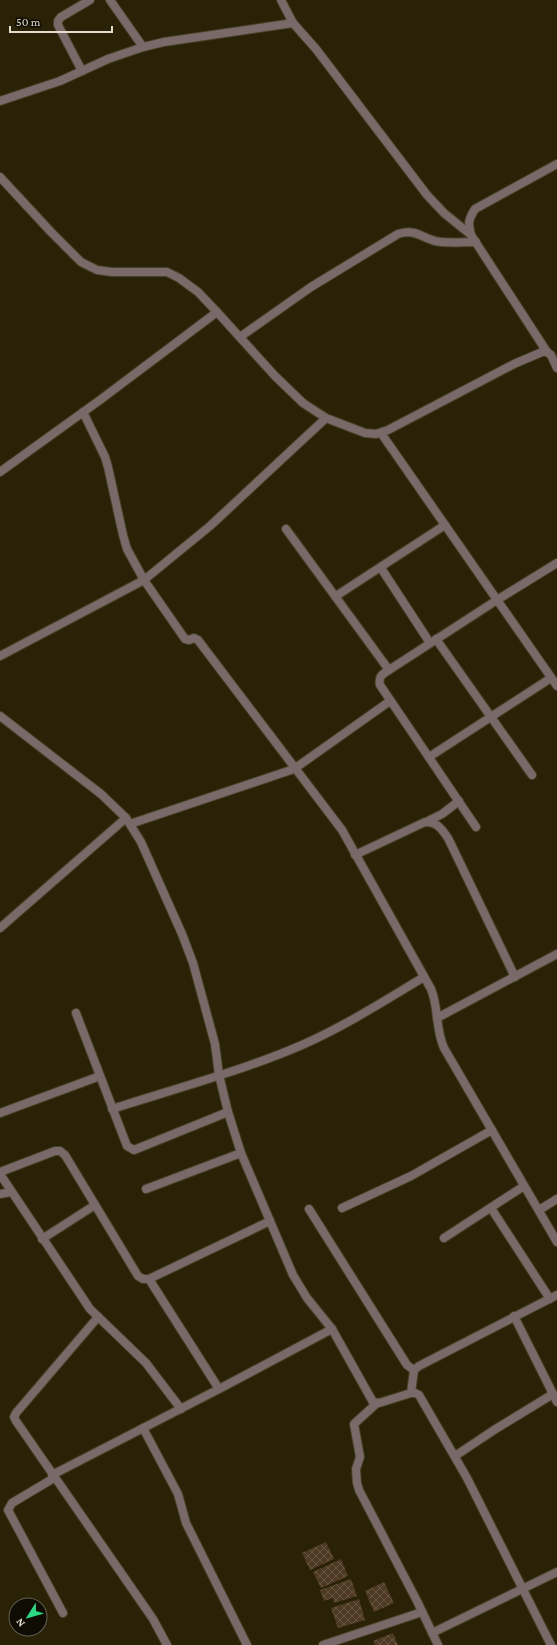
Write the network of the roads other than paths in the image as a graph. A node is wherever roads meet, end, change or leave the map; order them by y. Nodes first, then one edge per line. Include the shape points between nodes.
1 (90, 0) edge
2 (110, 0) edge
3 (281, 0) edge
4 (293, 23) junction
5 (143, 47) junction
6 (82, 71) junction
7 (0, 101) edge
8 (557, 164) edge
9 (0, 177) edge
10 (473, 239) junction
11 (217, 312) junction
12 (240, 337) junction
13 (548, 352) junction
14 (556, 362) edge
15 (83, 412) junction
16 (326, 418) junction
17 (381, 433) junction
18 (0, 472) edge
19 (445, 525) junction
20 (286, 529) dead end
21 (557, 563) edge
22 (381, 568) junction
23 (144, 580) junction
24 (336, 596) junction
25 (497, 600) junction
26 (433, 641) junction
27 (0, 656) edge
28 (390, 670) junction
29 (551, 678) junction
30 (557, 686) edge
31 (390, 701) junction
32 (0, 716) edge
33 (491, 717) junction
34 (429, 757) junction
35 (294, 769) junction
36 (532, 775) dead end
37 (459, 801) junction
38 (128, 821) junction
39 (425, 822) junction
40 (476, 827) dead end
41 (355, 855) junction
42 (0, 928) edge
43 (557, 954) edge
44 (424, 977) junction
45 (515, 977) junction
46 (76, 1013) dead end
47 (436, 1018) junction
48 (219, 1075) junction
49 (100, 1076) junction
50 (112, 1109) junction
51 (0, 1112) edge
52 (228, 1112) junction
53 (492, 1130) junction
54 (241, 1153) junction
55 (0, 1173) edge
56 (524, 1186) junction
57 (146, 1190) dead end
58 (11, 1192) junction
59 (0, 1194) edge
60 (557, 1199) edge
61 (95, 1205) junction
62 (309, 1208) dead end
63 (342, 1208) dead end
64 (491, 1208) junction
65 (539, 1210) junction
66 (270, 1222) junction
67 (444, 1238) dead end
68 (42, 1239) junction
69 (557, 1242) edge
70 (149, 1279) junction
71 (554, 1297) edge
72 (514, 1316) junction
73 (98, 1317) junction
74 (332, 1329) junction
75 (414, 1370) junction
76 (219, 1389) junction
77 (411, 1393) junction
78 (553, 1394) junction
79 (557, 1402) edge
80 (376, 1403) junction
81 (181, 1409) junction
82 (143, 1428) junction
83 (455, 1456) junction
84 (53, 1476) junction
85 (557, 1572) edge
86 (523, 1588) junction
87 (422, 1612) junction
88 (63, 1613) dead end
89 (432, 1633) junction
90 (167, 1645) edge
91 (247, 1645) edge
92 (323, 1645) edge
93 (438, 1645) edge
94 (551, 1645) edge

1 - 6 street via 58,21
2 - 5 street
3 - 4 street
4 - 5 street
4 - 10 street via 316,49 427,195
5 - 6 street
6 - 7 street
8 - 10 street via 475,209 468,225
9 - 11 street via 64,247 88,267 112,272 167,272 198,292
10 - 12 street via 439,242 414,232 398,234 311,287
10 - 13 street
11 - 12 street
11 - 15 street
12 - 16 street via 289,391
13 - 14 street
13 - 17 street via 514,364
15 - 18 street
15 - 23 street via 105,457 127,549
16 - 17 street via 365,433
16 - 23 street via 210,526
17 - 19 street
19 - 22 street
19 - 25 street
20 - 24 street
21 - 25 street
22 - 24 street
22 - 26 street
23 - 27 street
23 - 35 street via 185,639 198,640
24 - 28 street
25 - 26 street
25 - 29 street
26 - 28 street
26 - 33 street
28 - 31 street via 380,676 379,680
29 - 30 street
29 - 33 street
31 - 34 street
31 - 35 street
32 - 38 street via 101,794
33 - 34 street
33 - 36 street
34 - 37 street
35 - 38 street
35 - 41 street via 342,830
37 - 39 street via 442,814
37 - 40 street
38 - 42 street
38 - 48 street via 148,856 193,963 215,1044
39 - 41 street
39 - 45 street via 439,826 448,838
41 - 44 street
43 - 45 street
44 - 47 street via 434,998
44 - 48 street via 334,1030
45 - 47 street
46 - 49 street
47 - 53 street via 444,1048
48 - 50 street
48 - 52 street
49 - 50 street
49 - 51 street
50 - 52 street via 127,1146 133,1150
52 - 54 street
53 - 56 street
53 - 63 street via 411,1176
54 - 57 street
54 - 66 street
55 - 58 street
55 - 61 street via 60,1150
56 - 64 street
56 - 65 street
58 - 59 street
58 - 68 street
60 - 65 street
61 - 68 street
61 - 70 street via 138,1276 143,1280
62 - 75 street via 407,1365
64 - 67 street
64 - 71 street
65 - 69 street
66 - 70 street
66 - 74 street via 302,1291
68 - 73 street via 84,1301
70 - 76 street
71 - 72 street
72 - 75 street
72 - 78 street
73 - 81 street via 146,1363
73 - 84 street via 14,1417
74 - 76 street
74 - 80 street via 371,1399
75 - 77 street
76 - 81 street
77 - 80 street
77 - 83 street via 419,1395
78 - 79 street
78 - 83 street
80 - 87 street via 354,1424 360,1457 356,1469 357,1482
81 - 82 street
82 - 84 street
82 - 91 street via 178,1494 186,1523
83 - 86 street
84 - 88 street via 12,1503 8,1510
84 - 90 street via 153,1618
85 - 86 street
86 - 89 street
86 - 94 street
87 - 89 street
87 - 92 street
89 - 93 street

